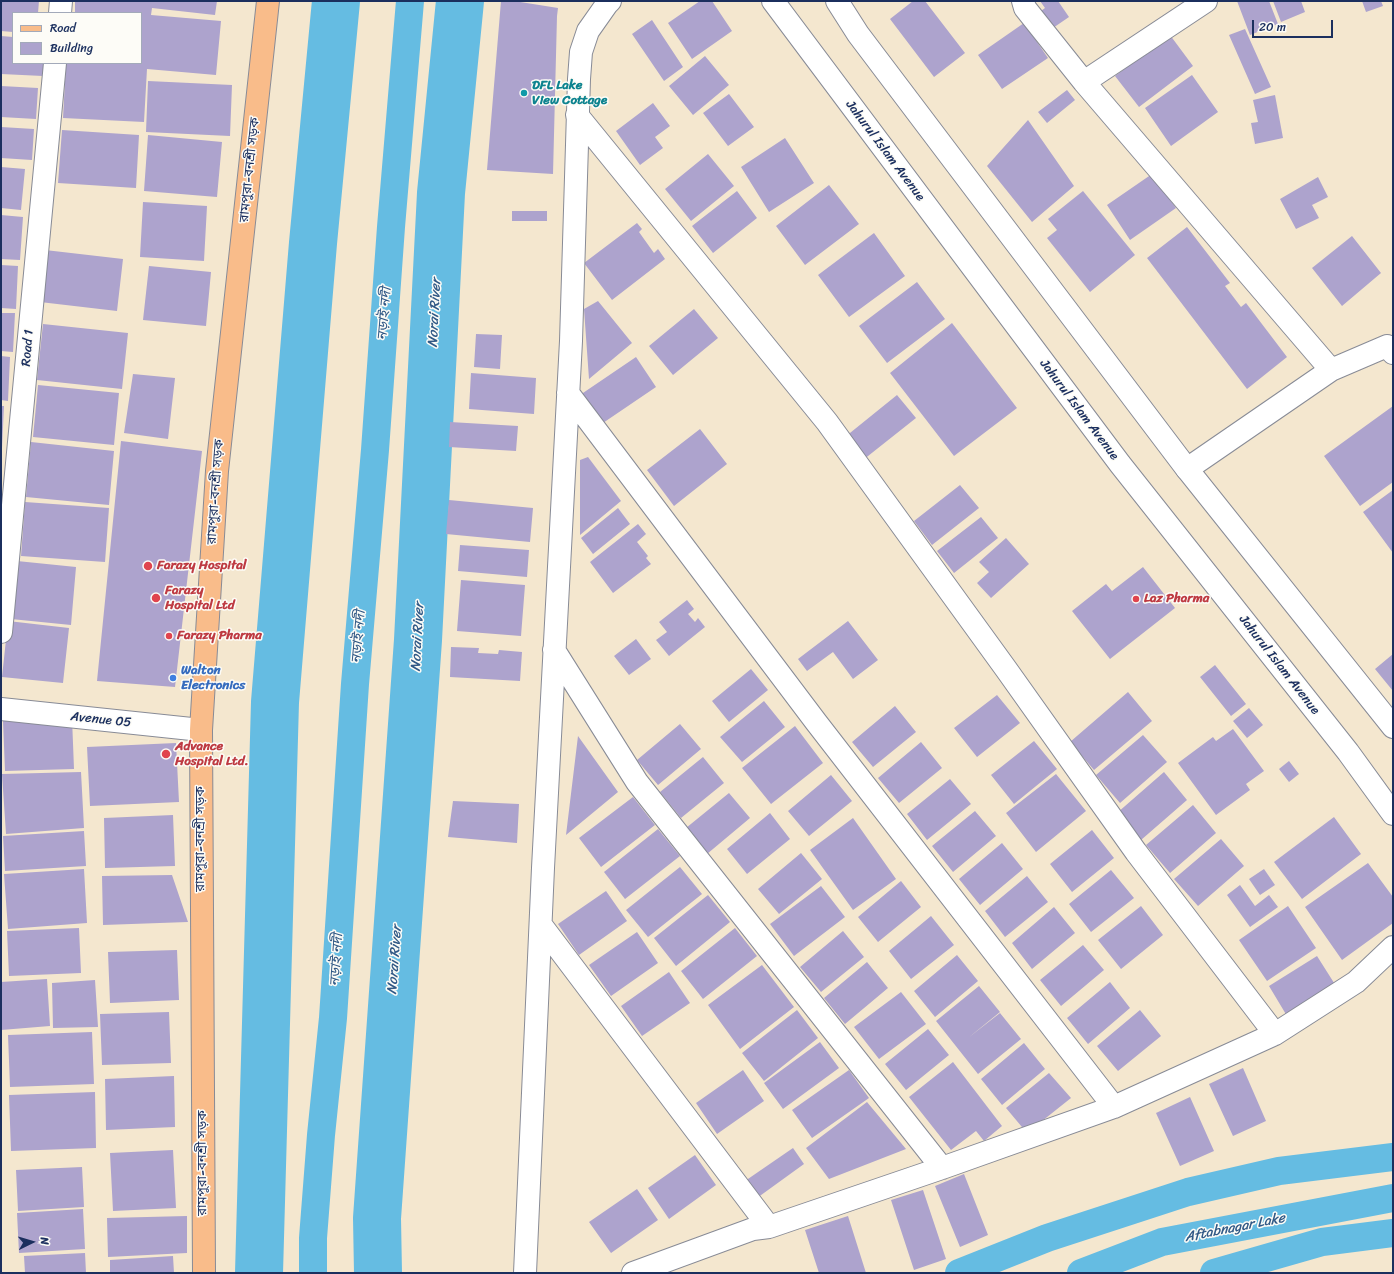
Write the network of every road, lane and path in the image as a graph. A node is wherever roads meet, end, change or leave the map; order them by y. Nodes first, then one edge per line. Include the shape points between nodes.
1 (61, 1) edge
2 (268, 1) edge
3 (610, 1) edge
4 (772, 1) edge
5 (837, 1) edge
6 (1023, 1) edge
7 (1206, 1) edge
8 (60, 12) edge
9 (55, 64) edge
10 (1084, 82) junction
11 (577, 115) junction
12 (1391, 347) edge
13 (1331, 370) junction
14 (568, 393) junction
15 (1187, 469) junction
16 (1, 632) edge
17 (554, 650) junction
18 (1, 709) edge
19 (1393, 727) edge
20 (201, 730) junction
21 (1393, 814) edge
22 (541, 925) junction
23 (1393, 947) edge
24 (1276, 1034) junction
25 (1114, 1107) junction
26 (942, 1168) junction
27 (769, 1227) junction
28 (204, 1273) edge
29 (525, 1273) edge
30 (633, 1273) edge

1 - 8 street
2 - 20 main road, রামপুরা-বনশ্রী সড়ক via 217,471
3 - 11 street via 588,31 581,52
4 - 21 street, Jahurul Islam Avenue via 1120,464 1348,752
5 - 15 street via 863,40
6 - 10 street via 1025,8
7 - 10 street
9 - 16 street, Road 1
10 - 13 street
11 - 14 street
11 - 24 street via 827,422 1136,852
12 - 13 street
13 - 15 street
14 - 17 street
14 - 25 street via 816,722
15 - 19 street
17 - 22 street
17 - 26 street via 637,782
18 - 20 street, Avenue 05
20 - 28 main road, রামপুরা-বনশ্রী সড়ক
22 - 27 street
22 - 29 street
23 - 24 street via 1356,982
24 - 25 street
25 - 26 street
26 - 27 street
27 - 30 street via 753,1229

